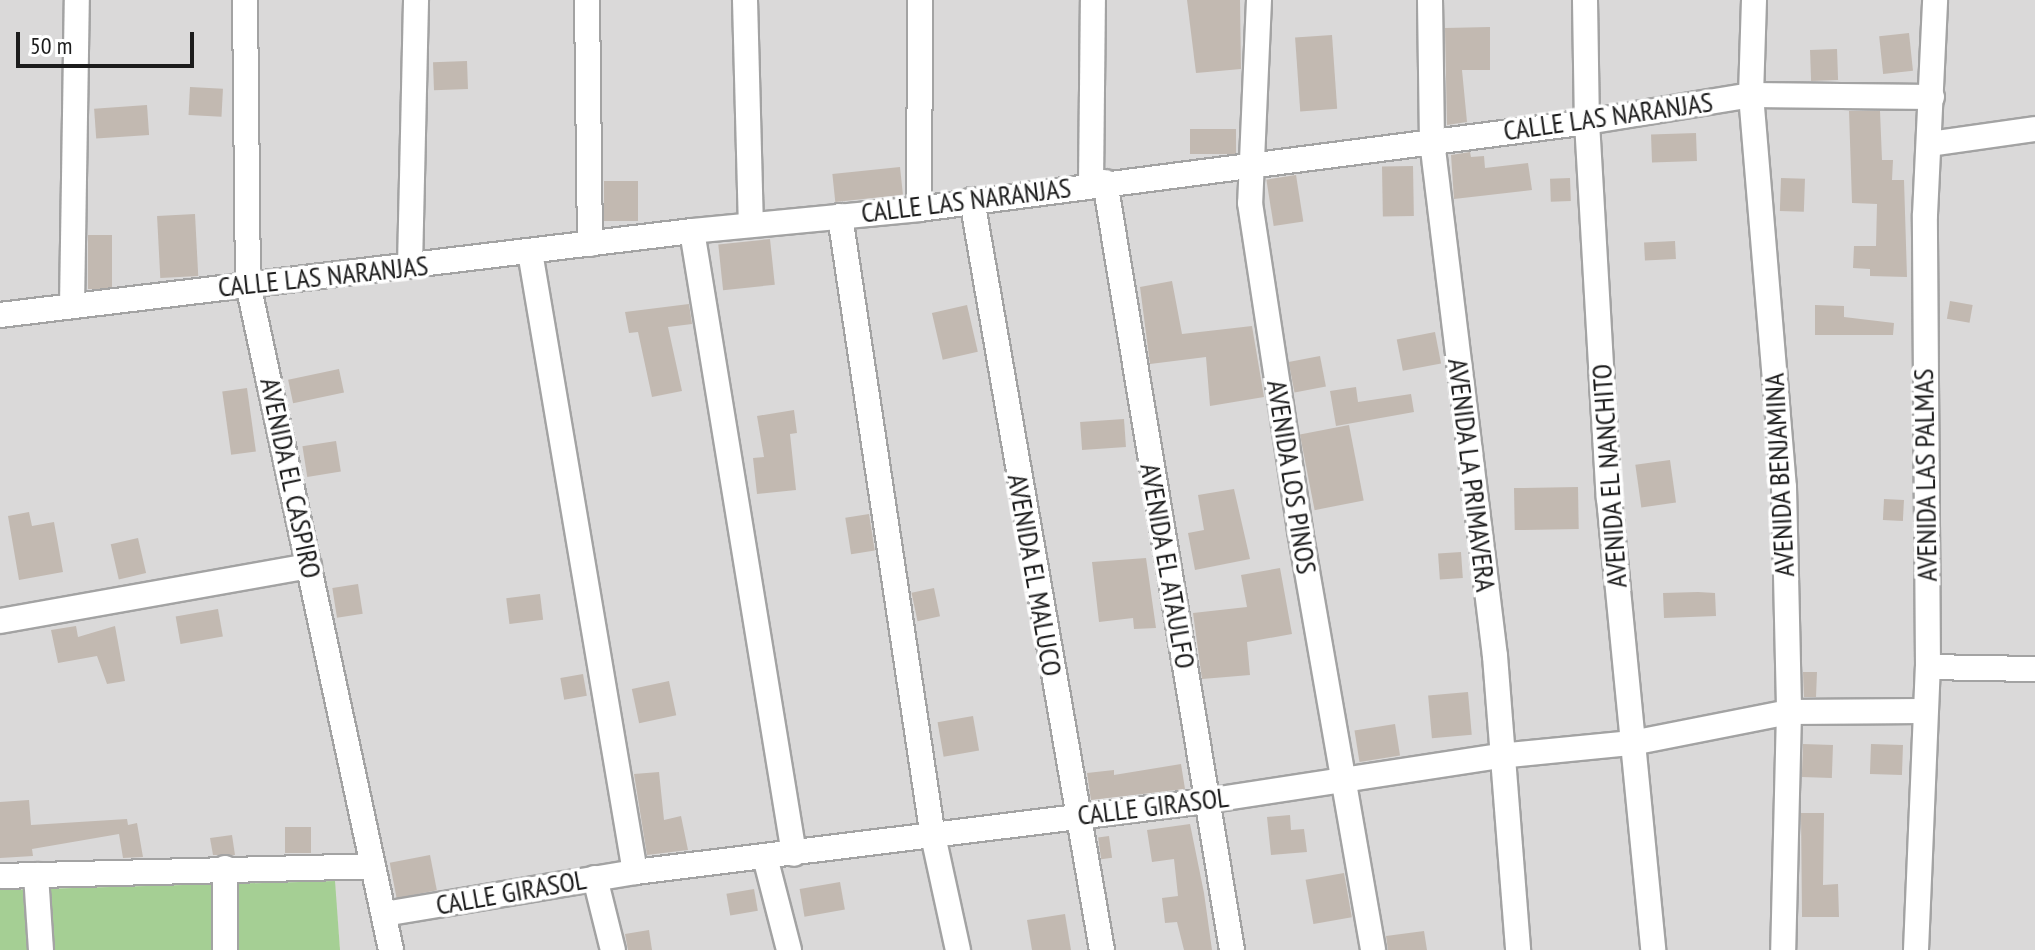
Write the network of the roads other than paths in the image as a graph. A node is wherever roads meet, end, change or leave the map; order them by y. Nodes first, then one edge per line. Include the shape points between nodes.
1 (77, 0) edge
2 (245, 0) edge
3 (416, 0) edge
4 (587, 0) edge
5 (745, 0) edge
6 (920, 0) edge
7 (1093, 0) edge
8 (1259, 0) edge
9 (1430, 0) edge
10 (1585, 0) edge
11 (1754, 0) edge
12 (1935, 0) edge
13 (1751, 95) junction
14 (1932, 97) junction
15 (1587, 122) junction
16 (2035, 129) edge
17 (1432, 141) junction
18 (1930, 144) junction
19 (1252, 163) junction
20 (1098, 183) junction
21 (972, 200) junction
22 (919, 209) junction
23 (840, 216) junction
24 (751, 225) junction
25 (692, 231) junction
26 (590, 244) junction
27 (530, 252) junction
28 (410, 266) junction
29 (248, 284) junction
30 (72, 306) junction
31 (0, 315) edge
32 (309, 566) junction
33 (0, 621) edge
34 (1928, 667) junction
35 (2035, 669) edge
36 (1923, 711) junction
37 (1789, 712) junction
38 (1632, 743) junction
39 (1499, 756) junction
40 (1343, 778) junction
41 (1206, 801) junction
42 (1076, 817) junction
43 (932, 831) junction
44 (794, 854) junction
45 (765, 857) junction
46 (373, 866) junction
47 (225, 868) junction
48 (635, 872) junction
49 (36, 875) junction
50 (0, 876) edge
51 (595, 878) junction
52 (384, 914) junction
53 (41, 950) edge
54 (225, 950) edge
55 (391, 950) edge
56 (613, 950) edge
57 (789, 950) edge
58 (958, 950) edge
59 (1102, 950) edge
60 (1232, 950) edge
61 (1373, 950) edge
62 (1518, 950) edge
63 (1653, 950) edge
64 (1783, 950) edge
65 (1916, 950) edge

1 - 30 street
2 - 29 street, AVENIDA EL CASPIRO
3 - 28 street
4 - 26 street
5 - 24 street
6 - 22 street
7 - 20 street, AVENIDA EL ATAULFO
8 - 19 street, AVENIDA LOS PINOS
9 - 17 street, AVENIDA LA PRIMAVERA
10 - 15 street, AVENIDA EL NANCHITO
11 - 13 street, AVENIDA BENJAMINA
12 - 14 street, AVENIDA LAS PALMAS
13 - 14 street, CALLE LAS NARANJAS
13 - 15 street, CALLE LAS NARANJAS
13 - 37 street, AVENIDA BENJAMINA via 1784,487
14 - 18 street, AVENIDA LAS PALMAS
15 - 17 street, CALLE LAS NARANJAS
15 - 38 street, AVENIDA EL NANCHITO via 1608,483
16 - 18 street
17 - 19 street, CALLE LAS NARANJAS
17 - 39 street, AVENIDA LA PRIMAVERA via 1495,656
18 - 34 street, AVENIDA LAS PALMAS via 1923,403
19 - 20 street, CALLE LAS NARANJAS
19 - 40 street, AVENIDA LOS PINOS via 1250,203 1280,409
20 - 21 street, CALLE LAS NARANJAS
20 - 41 street, AVENIDA EL ATAULFO
21 - 22 street, CALLE LAS NARANJAS
21 - 42 street, AVENIDA EL MALUCO
22 - 23 street, CALLE LAS NARANJAS
23 - 24 street, CALLE LAS NARANJAS
23 - 43 street
24 - 25 street, CALLE LAS NARANJAS
25 - 26 street, CALLE LAS NARANJAS
25 - 44 street
26 - 27 street, CALLE LAS NARANJAS
27 - 28 street, CALLE LAS NARANJAS
27 - 48 street
28 - 29 street, CALLE LAS NARANJAS
29 - 30 street, CALLE LAS NARANJAS
29 - 32 street, AVENIDA EL CASPIRO
30 - 31 street, CALLE LAS NARANJAS
32 - 33 street
32 - 46 street, AVENIDA EL CASPIRO
34 - 35 street
34 - 36 street, AVENIDA LAS PALMAS
36 - 37 street, CALLE GIRASOL
36 - 65 street, AVENIDA LAS PALMAS
37 - 38 street, CALLE GIRASOL
37 - 64 street, AVENIDA BENJAMINA
38 - 39 street, CALLE GIRASOL
38 - 63 street, AVENIDA EL NANCHITO
39 - 40 street, CALLE GIRASOL
39 - 62 street, AVENIDA LA PRIMAVERA
40 - 41 street, CALLE GIRASOL
40 - 61 street, AVENIDA LOS PINOS
41 - 42 street, CALLE GIRASOL
41 - 60 street, AVENIDA EL ATAULFO
42 - 43 street, CALLE GIRASOL
42 - 59 street, AVENIDA EL MALUCO
43 - 44 street, CALLE GIRASOL
43 - 58 street
44 - 45 street, CALLE GIRASOL
45 - 48 street, CALLE GIRASOL
45 - 57 street
46 - 47 street
46 - 52 street, AVENIDA EL CASPIRO
47 - 49 street
47 - 54 street
48 - 51 street, CALLE GIRASOL
49 - 50 street
49 - 53 street
51 - 52 street, CALLE GIRASOL
51 - 56 street
52 - 55 street, AVENIDA EL CASPIRO

